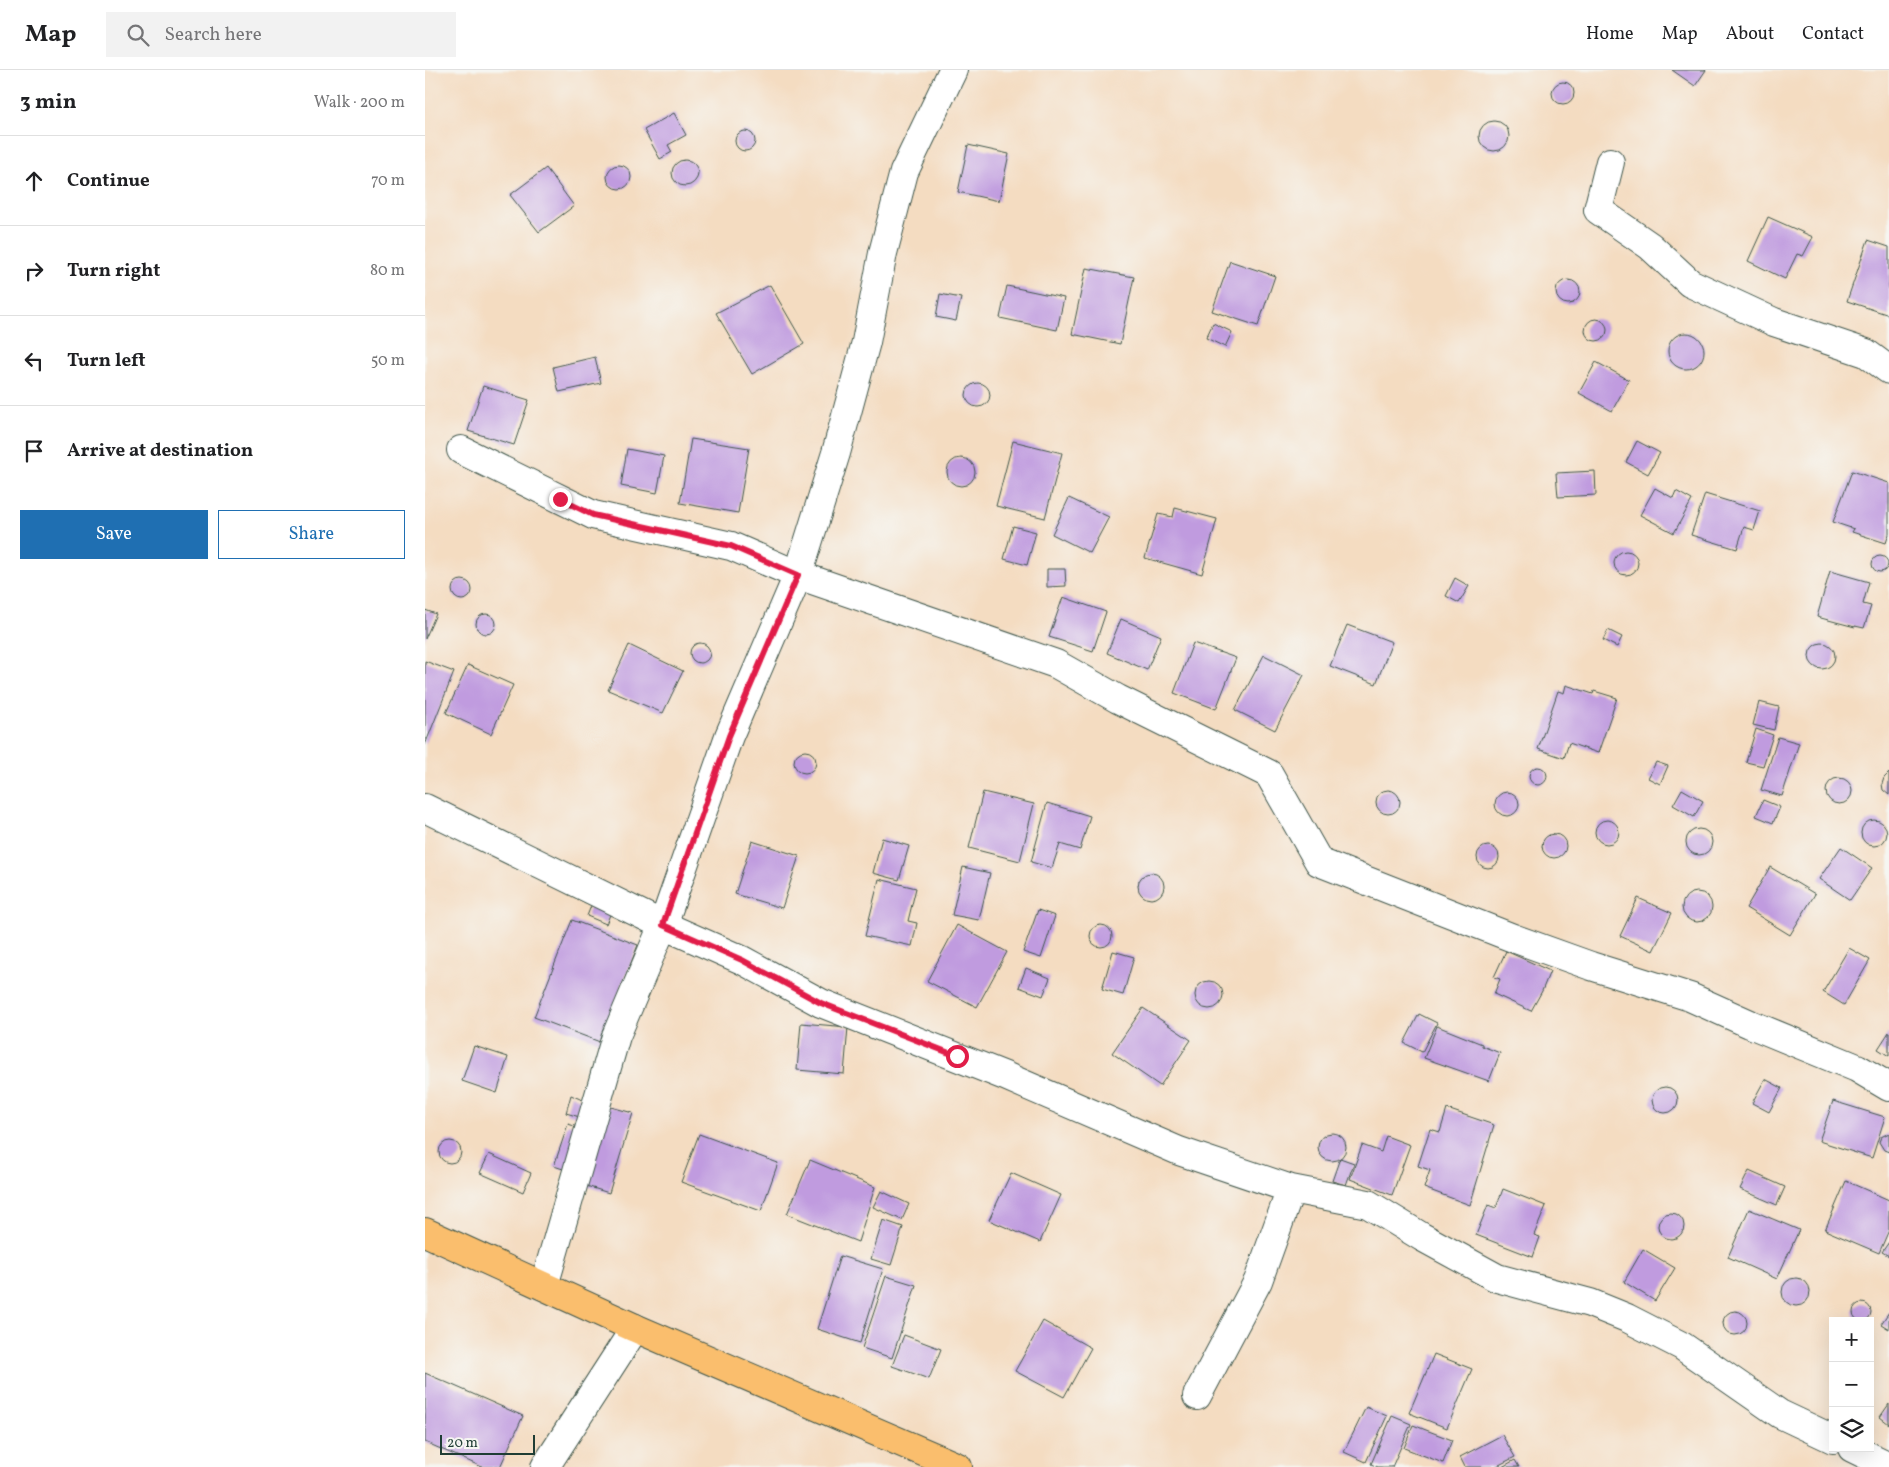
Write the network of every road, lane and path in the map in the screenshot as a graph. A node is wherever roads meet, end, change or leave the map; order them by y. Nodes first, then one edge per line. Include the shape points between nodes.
1 (953, 70) edge
2 (1610, 162) dead end
3 (1889, 370) edge
4 (461, 450) dead end
5 (798, 575) junction
6 (425, 808) edge
7 (663, 925) junction
8 (1889, 1087) edge
9 (1291, 1189) junction
10 (425, 1232) edge
11 (544, 1286) junction
12 (635, 1328) junction
13 (1197, 1396) dead end
14 (1829, 1437) edge
15 (1860, 1452) edge
16 (1889, 1466) edge
17 (545, 1467) edge
18 (958, 1467) edge

1 - 5 street via 903,172 866,342 836,454
2 - 3 street via 1597,210 1650,246 1690,283 1774,322 1866,353
4 - 5 street via 593,515 731,546
5 - 7 street via 729,736
5 - 8 street via 1056,664 1126,703 1269,774 1319,862 1513,938 1690,997 1857,1068
6 - 7 street
7 - 9 street via 742,960 821,1003 1005,1076 1179,1152
7 - 11 street via 616,1036
9 - 13 street via 1258,1281
9 - 14 street via 1368,1204 1497,1278 1590,1303 1627,1318 1682,1346 1780,1414
10 - 11 highway
11 - 12 highway
12 - 17 street
12 - 18 highway
15 - 16 street

